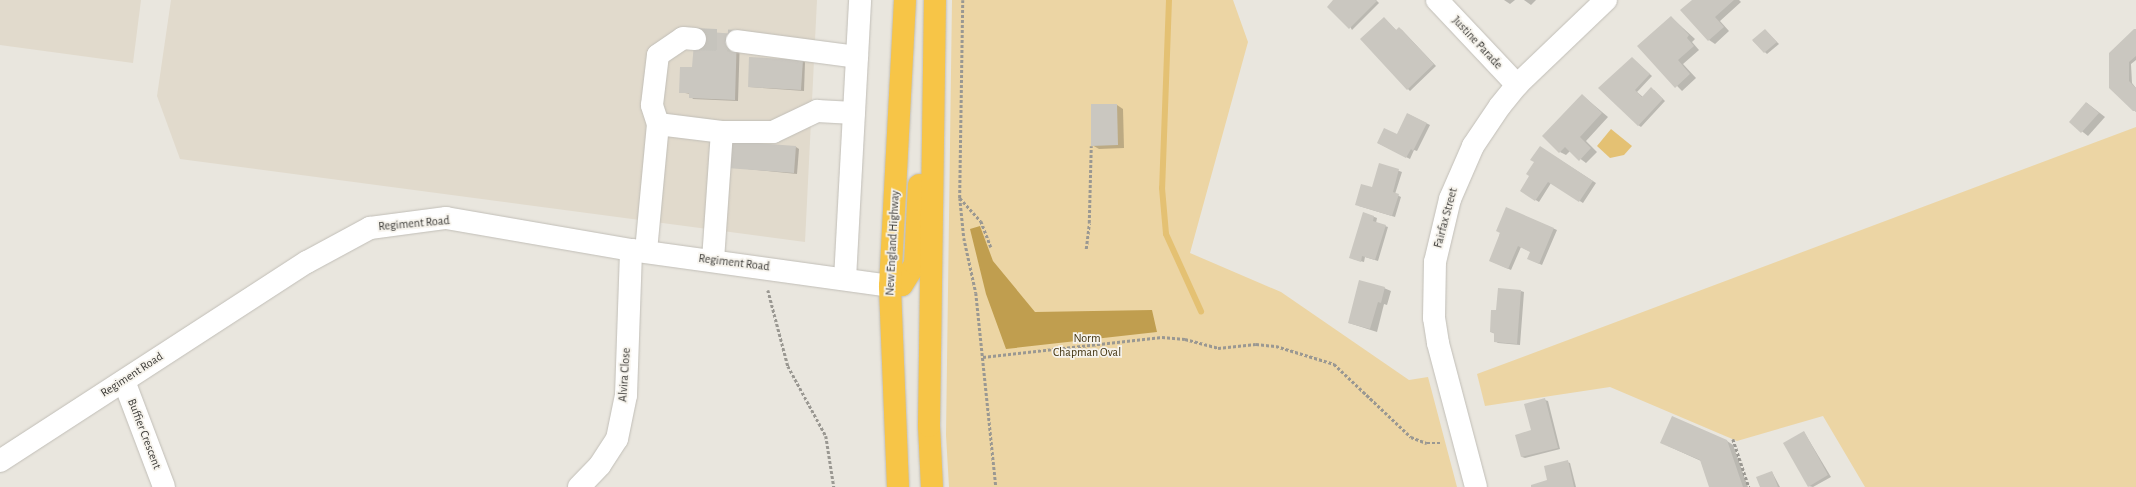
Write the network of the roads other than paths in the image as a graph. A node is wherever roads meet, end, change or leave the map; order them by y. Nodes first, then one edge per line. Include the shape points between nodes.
1 (860, 0) edge
2 (905, 0) edge
3 (936, 0) edge
4 (1437, 0) edge
5 (1606, 0) edge
6 (695, 39) tunnel mouth
7 (737, 41) tunnel mouth
8 (857, 57) junction
9 (1517, 85) junction
10 (854, 113) junction
11 (658, 124) junction
12 (722, 132) junction
13 (934, 140) junction
14 (638, 250) junction
15 (713, 260) junction
16 (845, 279) junction
17 (890, 286) junction
18 (124, 381) junction
19 (0, 461) edge
20 (164, 487) edge
21 (579, 487) edge
22 (898, 487) edge
23 (932, 487) edge
24 (1476, 487) edge

1 - 8 street
2 - 17 highway, New England Highway
3 - 13 highway
4 - 9 street, Justine Parade
5 - 9 street, Fairfax Street
6 - 11 street via 683,38 658,54 652,105
7 - 8 street
8 - 10 street
9 - 24 street, Fairfax Street via 1485,124 1460,172 1450,199 1435,262 1434,318 1438,343
10 - 12 street via 817,111 773,132
10 - 16 street
11 - 12 street
11 - 14 street, Alvira Close via 652,180
12 - 15 street
13 - 17 highway via 919,182 915,264 902,285
13 - 23 highway via 930,426
14 - 15 street, Regiment Road
14 - 18 street, Regiment Road via 446,218 370,228 307,262
14 - 21 street, Alvira Close via 626,395 617,439 600,465
15 - 16 street, Regiment Road
16 - 17 street, Regiment Road
17 - 22 highway, New England Highway
18 - 19 street, Regiment Road
18 - 20 street, Buffier Crescent

